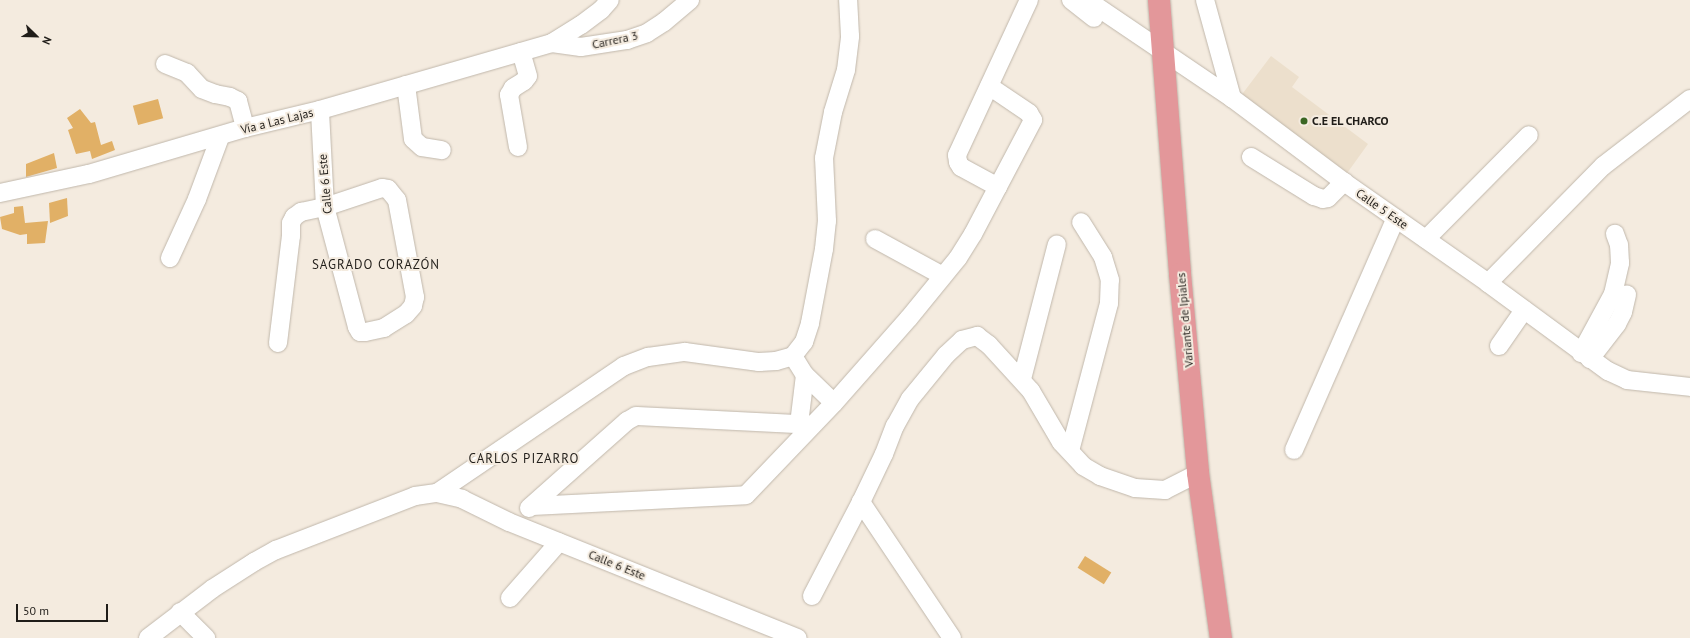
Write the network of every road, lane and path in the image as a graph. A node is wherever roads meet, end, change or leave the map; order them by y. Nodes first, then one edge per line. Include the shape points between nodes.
1 (610, 0) edge
2 (690, 0) edge
3 (848, 0) edge
4 (1029, 0) edge
5 (1071, 0) edge
6 (1087, 0) edge
7 (1159, 0) edge
8 (1205, 0) edge
9 (1128, 28) junction
10 (552, 43) junction
11 (521, 52) junction
12 (1164, 52) junction
13 (165, 64) dead end
14 (406, 85) junction
15 (989, 86) junction
16 (1232, 98) junction
17 (1690, 99) edge
18 (320, 110) junction
19 (245, 128) junction
20 (1529, 135) dead end
21 (220, 137) junction
22 (518, 147) dead end
23 (442, 150) dead end
24 (1251, 157) dead end
25 (1344, 182) junction
26 (998, 187) junction
27 (0, 193) edge
28 (325, 207) junction
29 (1396, 218) junction
30 (1082, 222) dead end
31 (1615, 234) dead end
32 (875, 239) dead end
33 (1426, 239) junction
34 (1057, 244) dead end
35 (170, 258) dead end
36 (943, 276) junction
37 (1488, 283) junction
38 (1627, 294) dead end
39 (1524, 310) junction
40 (278, 343) dead end
41 (1499, 346) dead end
42 (793, 356) junction
43 (1586, 356) junction
44 (805, 375) junction
45 (1022, 379) junction
46 (1690, 387) edge
47 (834, 403) junction
48 (806, 425) junction
49 (1294, 450) dead end
50 (1070, 451) junction
51 (1198, 473) junction
52 (437, 492) junction
53 (861, 502) junction
54 (532, 506) junction
55 (509, 522) junction
56 (559, 542) junction
57 (812, 596) dead end
58 (510, 598) dead end
59 (180, 612) junction
60 (148, 638) edge
61 (206, 638) edge
62 (798, 638) edge
63 (952, 638) edge
64 (1221, 638) edge

1 - 10 street via 581,25
2 - 10 street, Carrera 3 via 647,33 627,40 581,47
3 - 42 street via 850,36 846,70 833,112 824,158 827,221 824,249 810,323 804,342
4 - 15 street
5 - 9 street via 1111,30 1116,32
6 - 9 street, Calle 5 Este
7 - 12 highway, Variante de Ipiales
8 - 16 street
9 - 12 street, Calle 5 Este
10 - 11 street, Vía a Las Lajas
11 - 14 street, Vía a Las Lajas
11 - 22 street via 528,76 513,88 509,95
12 - 16 street, Calle 5 Este
12 - 51 highway, Variante de Ipiales
13 - 19 street via 187,73 202,89 238,101
14 - 18 street, Vía a Las Lajas
14 - 23 street via 413,139 422,147
15 - 26 street via 958,155 958,162 961,167
15 - 26 street via 1030,113 1034,120
16 - 25 street, Calle 5 Este
17 - 37 street via 1603,166
18 - 19 street, Vía a Las Lajas
18 - 28 street, Calle 6 Este
19 - 21 street, Vía a Las Lajas
20 - 33 street
21 - 27 street, Vía a Las Lajas via 89,174
21 - 35 street via 200,192
24 - 25 street via 1323,199 1328,198
25 - 29 street, Calle 5 Este
26 - 36 street via 973,234
28 - 28 street, Calle 6 Este via 382,188 388,189 396,200 415,297 413,306 406,314 384,328 360,332 357,327
28 - 40 street via 301,212 294,216 291,223
29 - 33 street, Calle 5 Este
29 - 49 street
30 - 50 street via 1103,256 1110,280 1109,303
31 - 43 street via 1620,263 1613,294
32 - 36 street
33 - 37 street, Calle 5 Este
34 - 45 street
36 - 47 street
37 - 39 street, Calle 5 Este
38 - 43 street via 1617,324
39 - 41 street
39 - 43 street, Calle 5 Este
42 - 44 street
42 - 52 street via 760,362 685,352 648,357 624,366
43 - 46 street, Calle 5 Este via 1627,380
44 - 47 street
44 - 48 street
45 - 50 street via 1061,442
45 - 53 street via 977,336 962,340 946,355 910,399 894,426
47 - 48 street
48 - 54 street via 746,495
48 - 54 street via 636,416 627,421
50 - 51 street via 1083,466 1100,476 1135,488 1165,490
51 - 64 highway, Variante de Ipiales
52 - 55 street, Calle 6 Este via 462,499
52 - 59 street via 415,496 276,550
53 - 57 street
53 - 63 street
54 - 55 street
55 - 56 street, Calle 6 Este
56 - 58 street
56 - 62 street, Calle 6 Este
59 - 60 street
59 - 61 street

